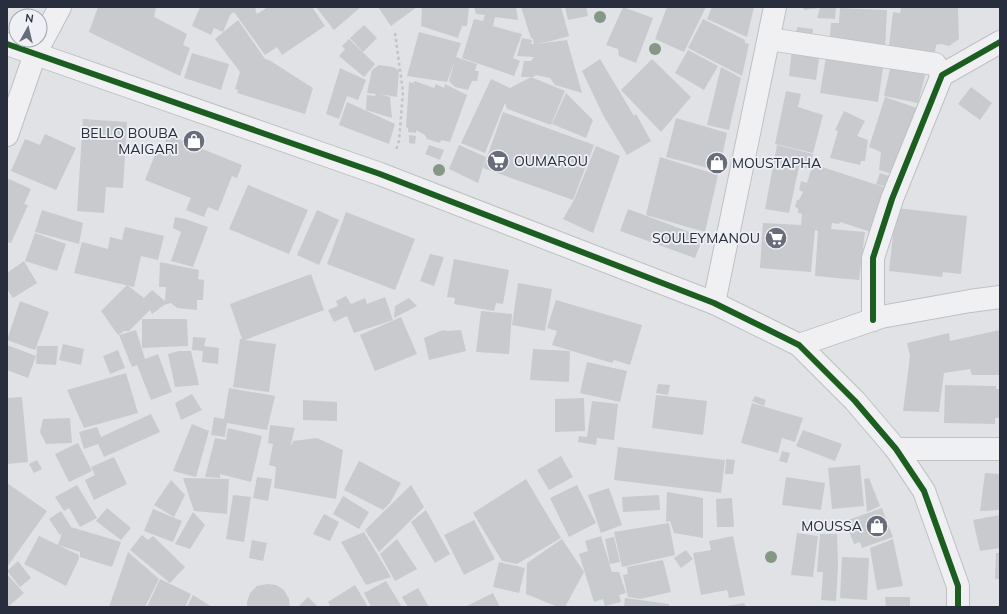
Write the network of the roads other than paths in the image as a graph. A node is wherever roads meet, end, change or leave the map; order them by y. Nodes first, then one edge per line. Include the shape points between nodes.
1 (60, 7) edge
2 (775, 7) edge
3 (769, 39) junction
4 (1000, 42) edge
5 (7, 44) edge
6 (35, 54) junction
7 (942, 75) junction
8 (7, 134) edge
9 (1000, 298) edge
10 (714, 303) junction
11 (873, 320) junction
12 (799, 346) junction
13 (896, 449) junction
14 (1000, 449) edge
15 (958, 607) edge

1 - 6 street
2 - 3 street
3 - 7 street via 935,64
3 - 10 street
4 - 7 street
5 - 6 street
6 - 8 street
6 - 10 street via 386,177
7 - 11 street via 892,199 873,258
9 - 11 street
10 - 12 street
11 - 12 street
12 - 13 street via 855,401
13 - 14 street
13 - 15 street via 924,492 958,586

